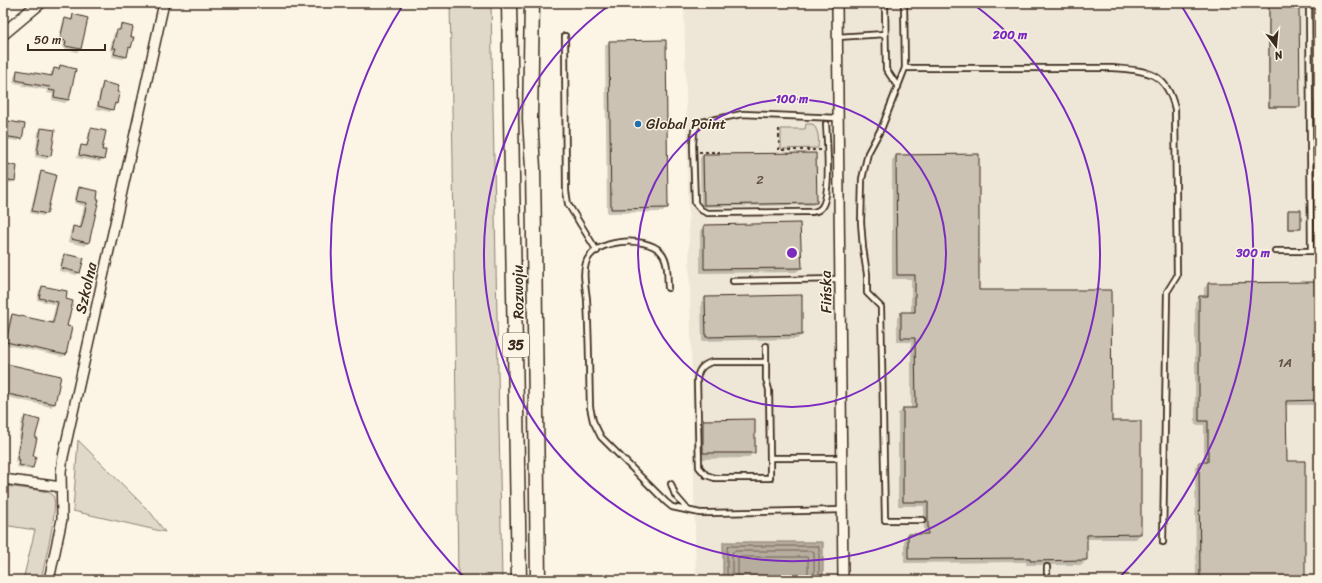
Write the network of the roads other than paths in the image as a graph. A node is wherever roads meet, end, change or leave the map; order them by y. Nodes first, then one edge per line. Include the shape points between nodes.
1 (40, 3) edge
2 (164, 3) edge
3 (509, 3) edge
4 (532, 3) edge
5 (837, 3) edge
6 (885, 3) edge
7 (904, 3) edge
8 (1309, 3) edge
9 (3, 34) edge
10 (885, 34) junction
11 (565, 36) dead end
12 (837, 37) junction
13 (905, 68) junction
14 (898, 87) junction
15 (838, 118) junction
16 (826, 124) dead end
17 (597, 251) junction
18 (1274, 251) dead end
19 (1311, 251) junction
20 (1319, 251) edge
21 (840, 279) junction
22 (733, 281) dead end
23 (668, 288) dead end
24 (766, 346) dead end
25 (766, 362) junction
26 (770, 458) junction
27 (842, 458) junction
28 (3, 479) edge
29 (671, 484) dead end
30 (61, 487) junction
31 (688, 510) junction
32 (842, 510) junction
33 (923, 520) dead end
34 (1163, 542) dead end
35 (1046, 567) dead end
36 (49, 580) edge
37 (519, 580) edge
38 (538, 580) edge
39 (844, 580) edge
40 (1047, 580) edge

1 - 9 street
2 - 30 street, Szkolna via 64,450
3 - 37 main road, Rozwoju / 35
4 - 38 main road, Rozwoju / 35 via 530,119 533,168
5 - 12 street, Fińska
6 - 10 lane
7 - 13 lane
8 - 19 lane
10 - 12 lane
10 - 14 lane via 886,70
11 - 17 lane via 566,191 568,204
12 - 15 street, Fińska
13 - 14 lane
13 - 34 lane via 1138,70 1155,75 1166,85 1172,96 1175,109 1177,276 1167,292
14 - 33 lane via 868,153 862,179 862,242 868,274 867,293 881,307 885,520
15 - 16 lane via 742,114 702,122 694,131 695,203 707,213 820,210 825,204 828,192
15 - 21 street, Fińska
17 - 23 lane via 620,241 635,241 654,246 662,254 667,266
17 - 31 lane via 586,262 584,274 590,407 593,421 601,437 666,502 672,507
18 - 19 lane
19 - 20 lane
21 - 22 lane
21 - 27 street, Fińska
24 - 25 lane
25 - 26 lane
25 - 26 lane via 712,362 698,372 696,380 699,466 706,475 715,478 770,478
26 - 27 lane
27 - 32 street, Fińska
28 - 30 street
29 - 31 lane via 675,495
30 - 36 street, Szkolna via 62,519
31 - 32 lane via 709,513
32 - 39 street, Fińska
35 - 40 lane

